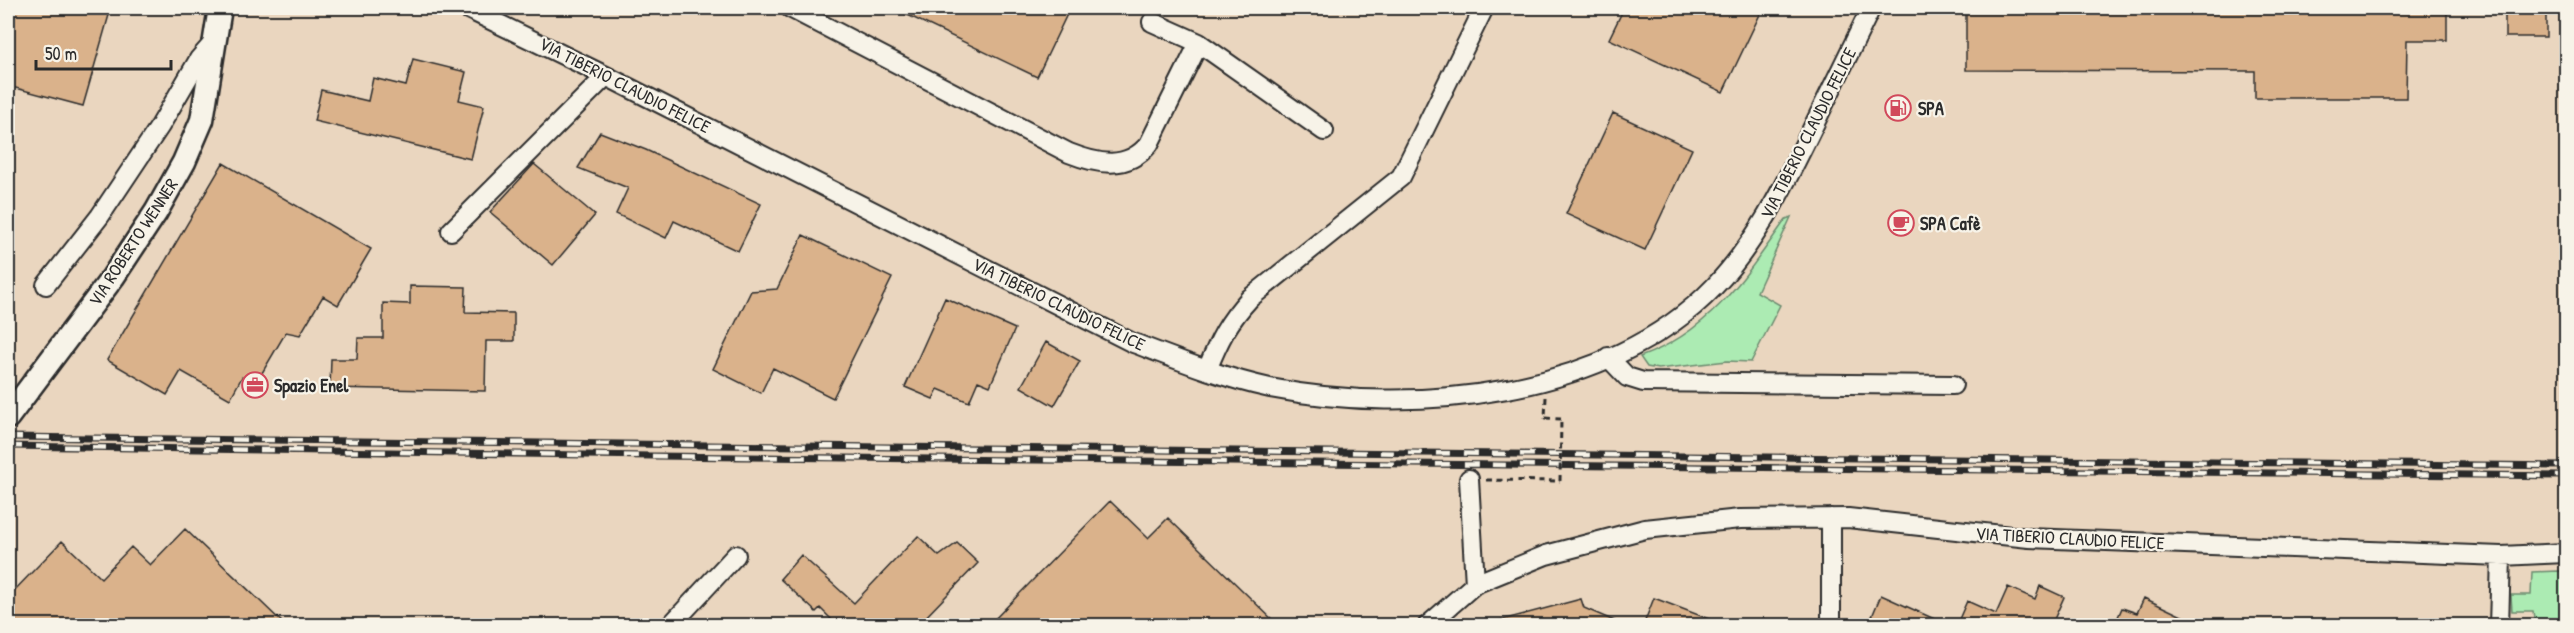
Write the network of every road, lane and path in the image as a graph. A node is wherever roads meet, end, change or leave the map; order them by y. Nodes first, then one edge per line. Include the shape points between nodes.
1 (220, 8) edge
2 (466, 8) edge
3 (790, 8) edge
4 (1484, 8) edge
5 (1871, 8) edge
6 (1152, 22) dead end
7 (214, 42) junction
8 (1199, 43) junction
9 (606, 76) junction
10 (1324, 131) dead end
11 (451, 231) dead end
12 (46, 285) dead end
13 (1608, 357) junction
14 (1207, 370) junction
15 (1953, 385) dead end
16 (1546, 407) dead end
17 (8, 417) edge
18 (1469, 479) joint
19 (1831, 518) junction
20 (2566, 553) edge
21 (736, 555) dead end
22 (2501, 556) junction
23 (1475, 584) junction
24 (670, 626) edge
25 (1427, 626) edge
26 (1831, 626) edge
27 (2499, 626) edge

1 - 7 main road, VIA ROBERTO WENNER
2 - 9 street, VIA TIBERIO CLAUDIO FELICE
3 - 8 street via 1069,153 1102,164 1136,157 1149,144
4 - 14 street via 1401,177 1250,298 1221,334
5 - 13 street, VIA TIBERIO CLAUDIO FELICE via 1777,201 1739,257 1684,316
6 - 8 street
7 - 12 street via 199,59 100,216
7 - 17 main road, VIA ROBERTO WENNER via 202,120 184,162 113,277
8 - 10 street
9 - 11 street
9 - 14 street, VIA TIBERIO CLAUDIO FELICE via 1131,342
13 - 14 street, VIA TIBERIO CLAUDIO FELICE via 1517,388 1398,399 1324,396 1269,387
13 - 15 street via 1627,377 1643,382
16 - 18 path, bridge via 1545,418 1561,419 1560,481
18 - 23 street
19 - 22 street, VIA TIBERIO CLAUDIO FELICE via 2029,538
19 - 23 street, VIA TIBERIO CLAUDIO FELICE via 1740,519 1645,529 1546,555
19 - 26 street
20 - 22 street, VIA TIBERIO CLAUDIO FELICE
21 - 24 street
22 - 27 street
23 - 25 street, VIA TIBERIO CLAUDIO FELICE

